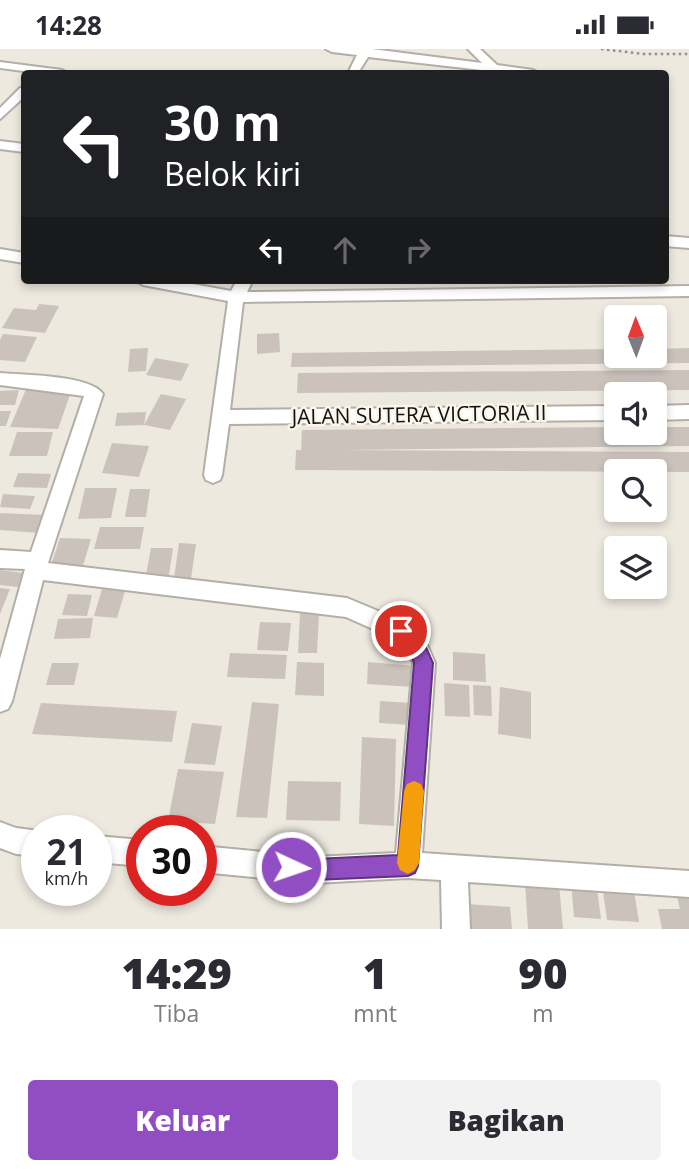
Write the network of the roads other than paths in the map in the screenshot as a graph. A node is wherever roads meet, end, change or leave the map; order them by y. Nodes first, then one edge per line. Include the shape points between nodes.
1 (332, 49) edge
2 (474, 49) edge
3 (365, 51) edge
4 (0, 65) edge
5 (493, 68) junction
6 (31, 70) edge
7 (355, 70) edge
8 (509, 70) edge
9 (21, 94) edge
10 (0, 115) edge
11 (0, 145) edge
12 (21, 148) edge
13 (669, 241) edge
14 (689, 243) edge
15 (0, 254) edge
16 (21, 258) edge
17 (165, 284) edge
18 (242, 284) edge
19 (689, 291) edge
20 (236, 297) junction
21 (0, 379) edge
22 (667, 412) edge
23 (689, 412) edge
24 (604, 413) edge
25 (222, 417) junction
26 (213, 475) dead end
27 (0, 559) edge
28 (37, 565) junction
29 (0, 701) edge
30 (0, 835) edge
31 (21, 841) edge
32 (217, 861) edge
33 (408, 866) junction
34 (454, 867) junction
35 (689, 884) edge
36 (456, 929) edge

1 - 3 street
2 - 5 street
3 - 5 street
3 - 7 street
4 - 6 street
5 - 8 street
9 - 10 street
11 - 12 street
13 - 14 street
15 - 16 street
17 - 20 street
18 - 20 street
19 - 20 street
20 - 25 street
21 - 28 street via 84,388 94,394
22 - 23 street
24 - 25 street, JALAN SUTERA VICTORIA II
25 - 26 street
27 - 28 street
28 - 29 street
28 - 33 street via 346,608 414,640 424,663
30 - 31 street
32 - 33 street via 314,870
33 - 34 street
34 - 35 street
34 - 36 street

